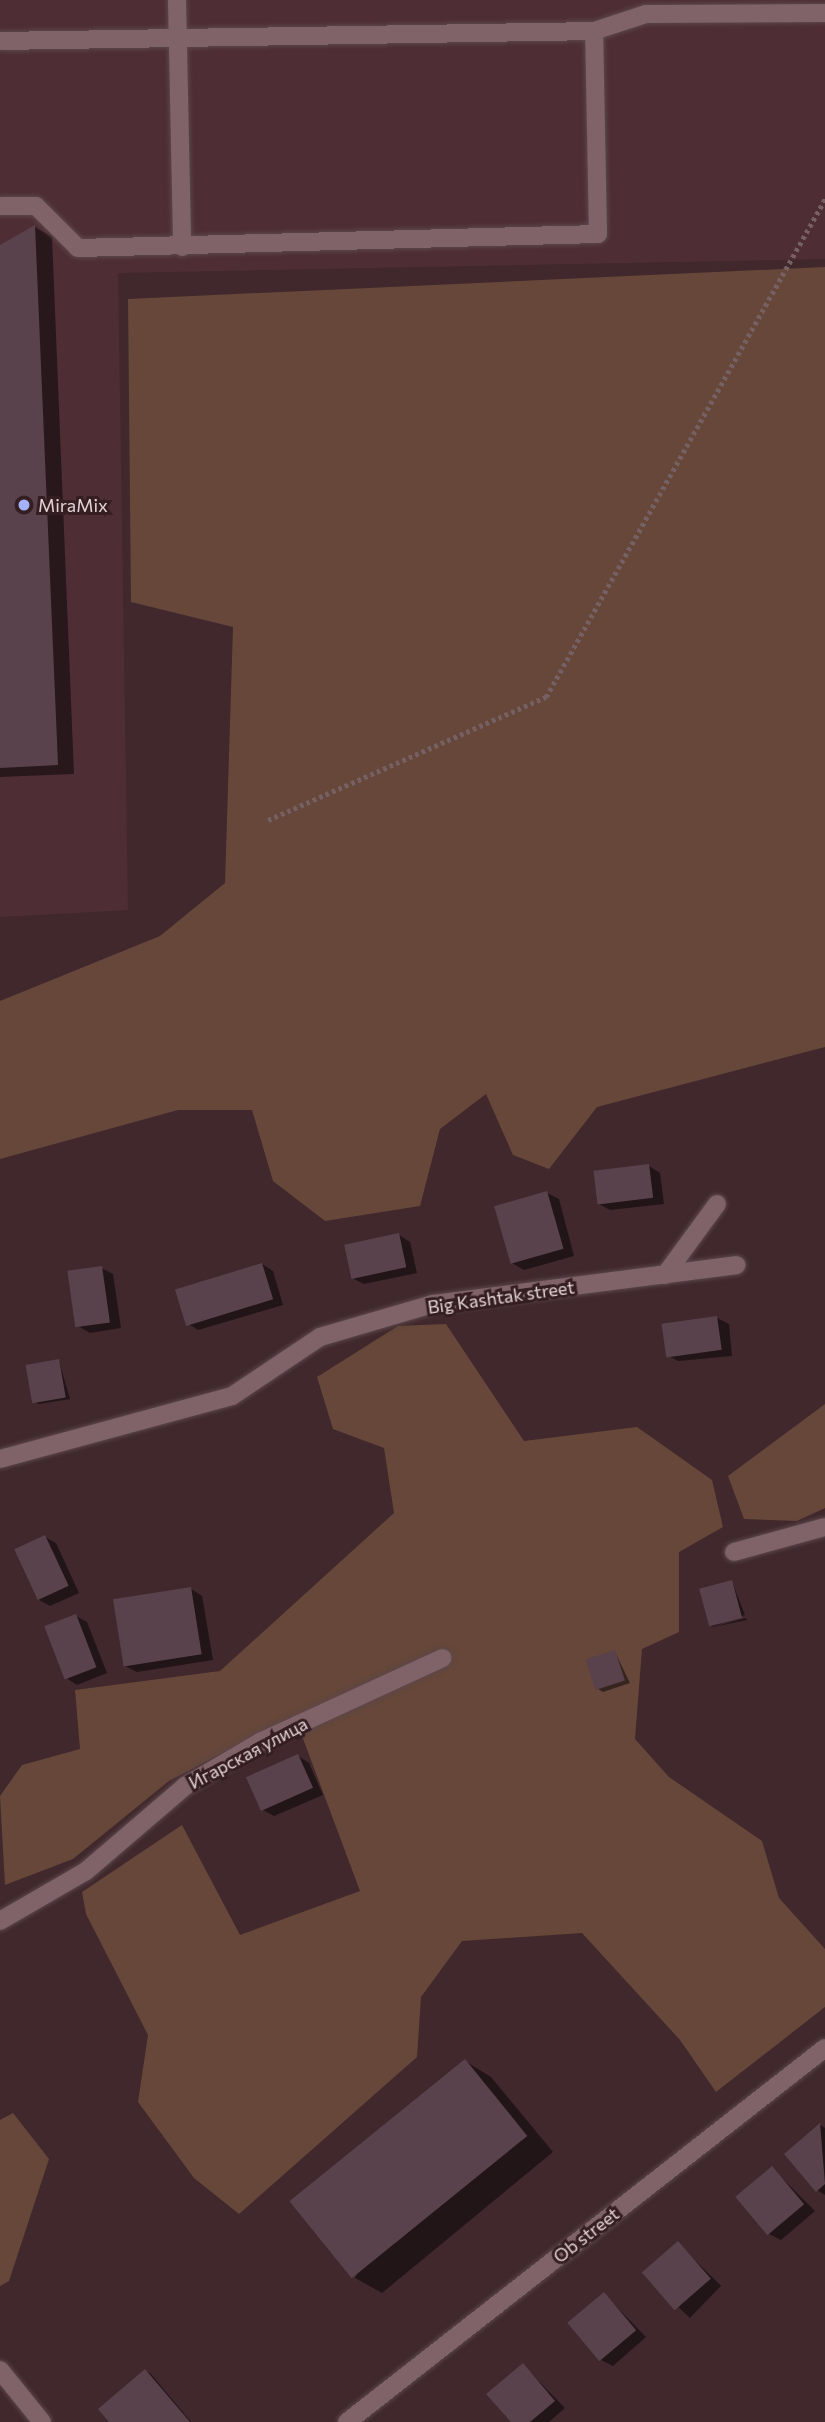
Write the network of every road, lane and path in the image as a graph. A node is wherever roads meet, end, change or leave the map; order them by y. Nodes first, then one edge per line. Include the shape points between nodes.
1 (177, 0) edge
2 (825, 13) edge
3 (594, 31) junction
4 (178, 37) junction
5 (0, 41) edge
6 (825, 199) edge
7 (0, 206) edge
8 (182, 247) junction
9 (268, 820) dead end
10 (717, 1204) dead end
11 (737, 1265) dead end
12 (665, 1275) junction
13 (0, 1459) edge
14 (825, 1527) edge
15 (734, 1552) dead end
16 (443, 1658) dead end
17 (0, 1921) edge
18 (825, 2048) edge
19 (0, 2370) edge
20 (42, 2422) edge
21 (347, 2422) edge

1 - 4 street
2 - 3 street via 646,14
3 - 4 street
3 - 8 street via 598,234
4 - 5 street
4 - 8 street
6 - 9 path via 547,697
7 - 8 street via 36,206 78,248
10 - 12 street
11 - 12 street, Big Kashtak street
12 - 13 street, Big Kashtak street via 433,1304 320,1337 232,1396
14 - 15 street
16 - 17 street, Игарская улица via 260,1742 184,1786 86,1871
18 - 21 street, Ob street
19 - 20 street

